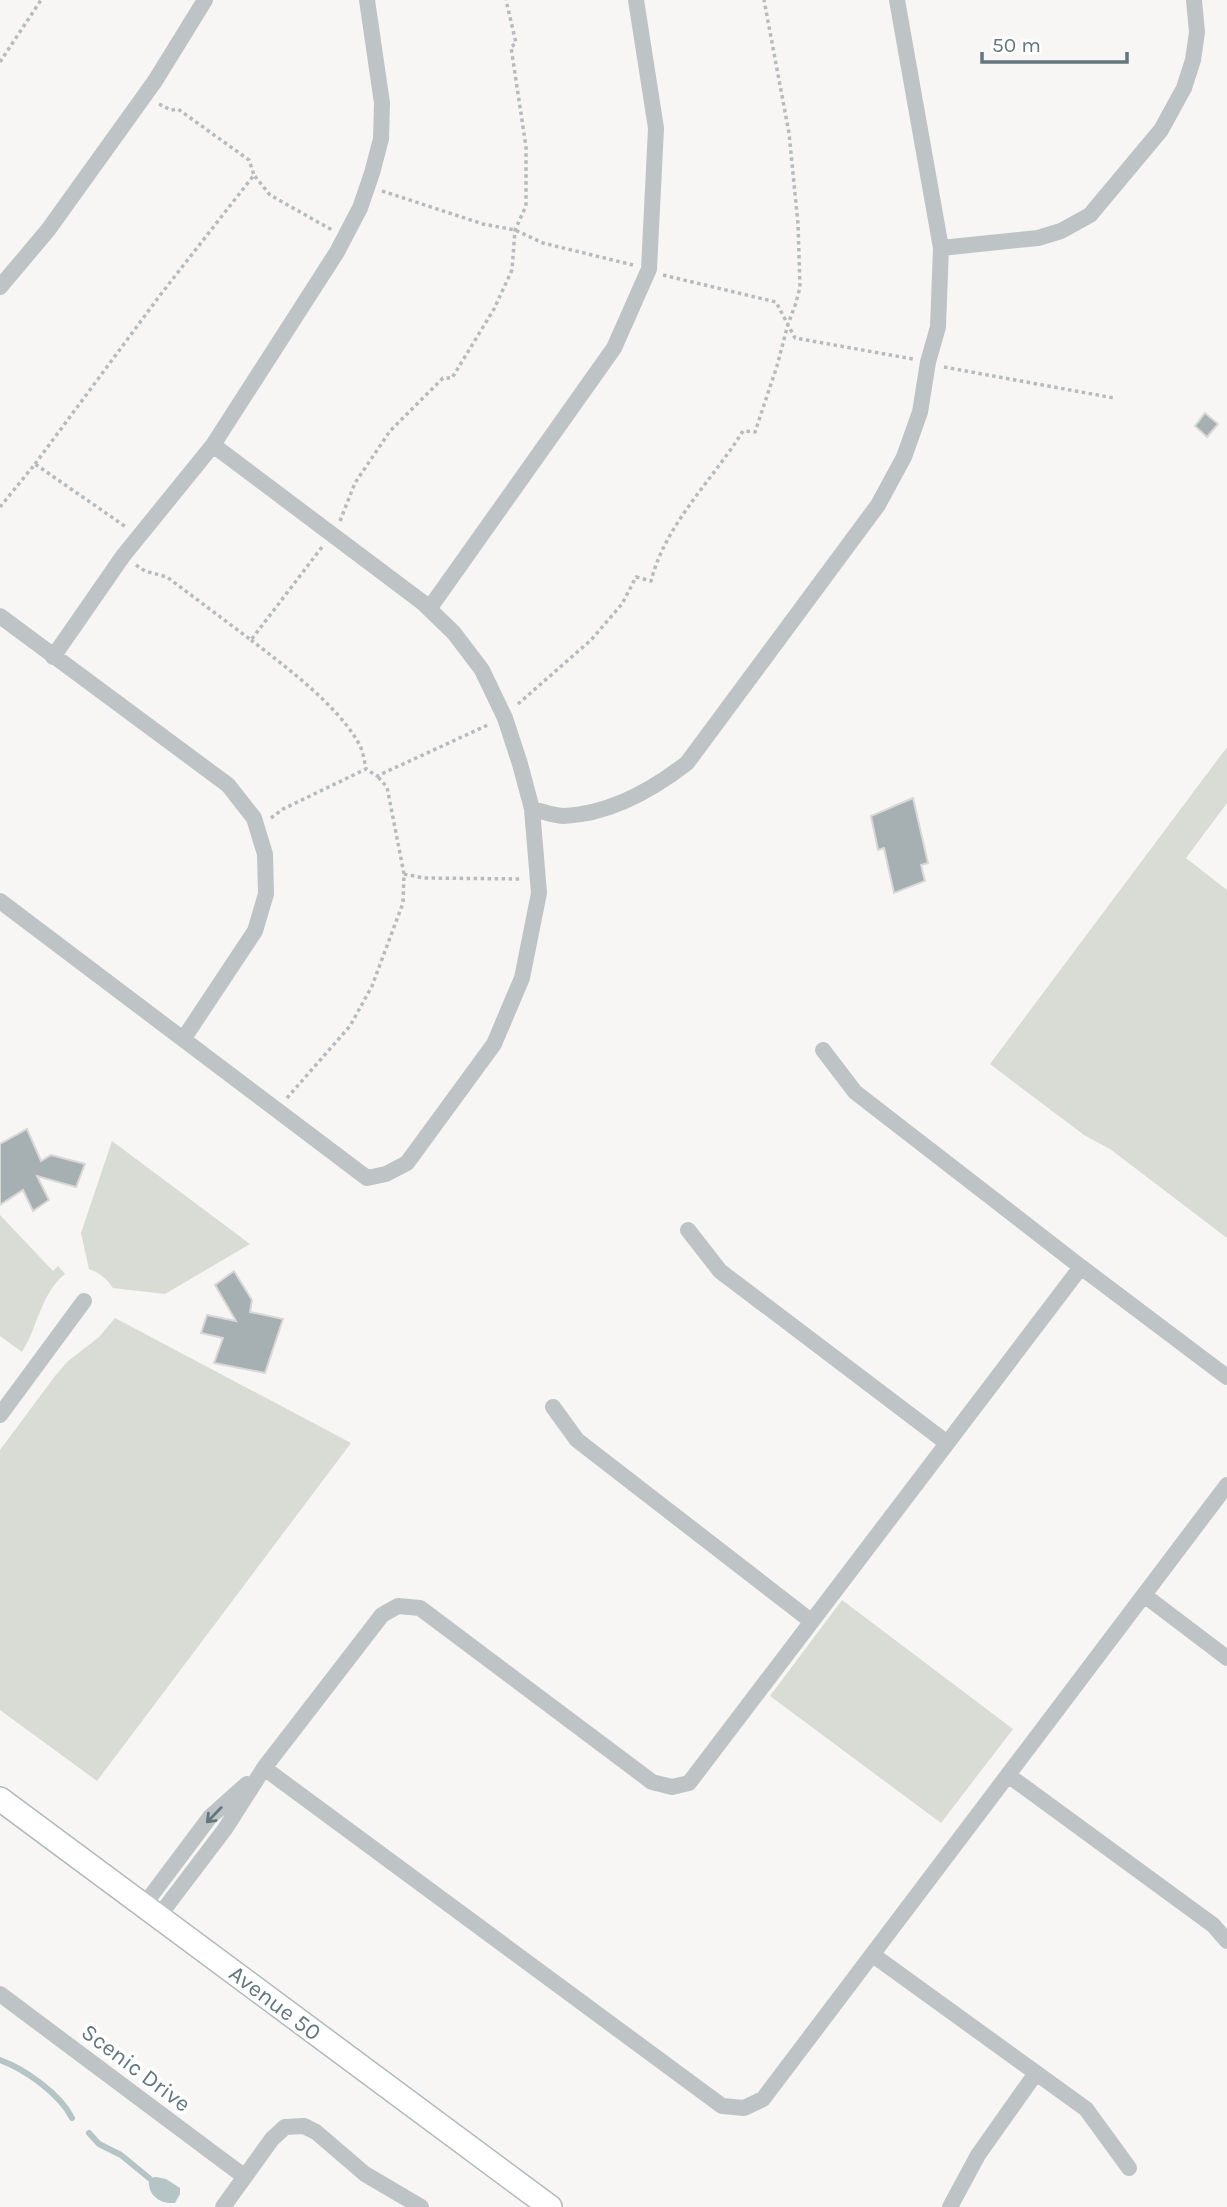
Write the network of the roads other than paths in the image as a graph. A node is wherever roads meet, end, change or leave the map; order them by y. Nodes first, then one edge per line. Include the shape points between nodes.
1 (205, 0) edge
2 (367, 0) edge
3 (636, 0) edge
4 (898, 0) edge
5 (1194, 0) edge
6 (941, 248) junction
7 (0, 287) edge
8 (213, 445) junction
9 (429, 609) junction
10 (0, 616) edge
11 (53, 657) junction
12 (532, 809) junction
13 (0, 901) edge
14 (184, 1038) junction
15 (823, 1050) dead end
16 (688, 1230) dead end
17 (1081, 1266) junction
18 (84, 1301) dead end
19 (1227, 1377) edge
20 (553, 1407) dead end
21 (0, 1415) edge
22 (947, 1443) junction
23 (1227, 1485) edge
24 (1144, 1595) junction
25 (811, 1621) junction
26 (1227, 1658) edge
27 (264, 1768) junction
28 (1008, 1775) junction
29 (0, 1799) edge
30 (151, 1911) junction
31 (1227, 1941) edge
32 (873, 1955) junction
33 (0, 1994) edge
34 (1036, 2073) junction
35 (1129, 2168) dead end
36 (245, 2177) junction
37 (223, 2207) edge
38 (421, 2207) edge
39 (550, 2207) edge
40 (950, 2207) edge

1 - 7 street via 145,96 48,230
2 - 8 street via 382,103 381,139 368,186 344,237
3 - 9 street via 656,128 649,270 614,348
4 - 6 street
5 - 6 street via 1198,32 1184,89 1161,130 1090,215 1038,238
6 - 12 street via 938,327 920,412 904,457 878,505 687,763 647,791 613,807 562,816
8 - 9 street
8 - 11 street via 123,556
9 - 12 street via 482,670 505,718
10 - 11 street
11 - 14 street via 228,785 256,823 265,855 267,894 255,931
12 - 14 street via 539,893 522,978 494,1044 407,1163 368,1178
13 - 14 street
15 - 17 street via 855,1092
16 - 22 street via 720,1271
17 - 19 street
17 - 22 street
18 - 21 street
20 - 25 street via 577,1440
22 - 25 street
23 - 24 street
24 - 26 street
24 - 28 street
25 - 27 street via 689,1783 672,1787 652,1782 420,1608 398,1606 382,1615
27 - 30 street via 225,1829
27 - 32 street via 722,2106 744,2108 763,2099
28 - 31 street via 1213,1925
28 - 32 street
29 - 30 main road, Avenue 50
30 - 39 main road, Avenue 50
32 - 34 street
33 - 36 street, Scenic Drive
34 - 35 street via 1086,2109
34 - 40 street via 978,2155
36 - 37 street
36 - 38 street via 272,2138 285,2127 304,2126 365,2174

